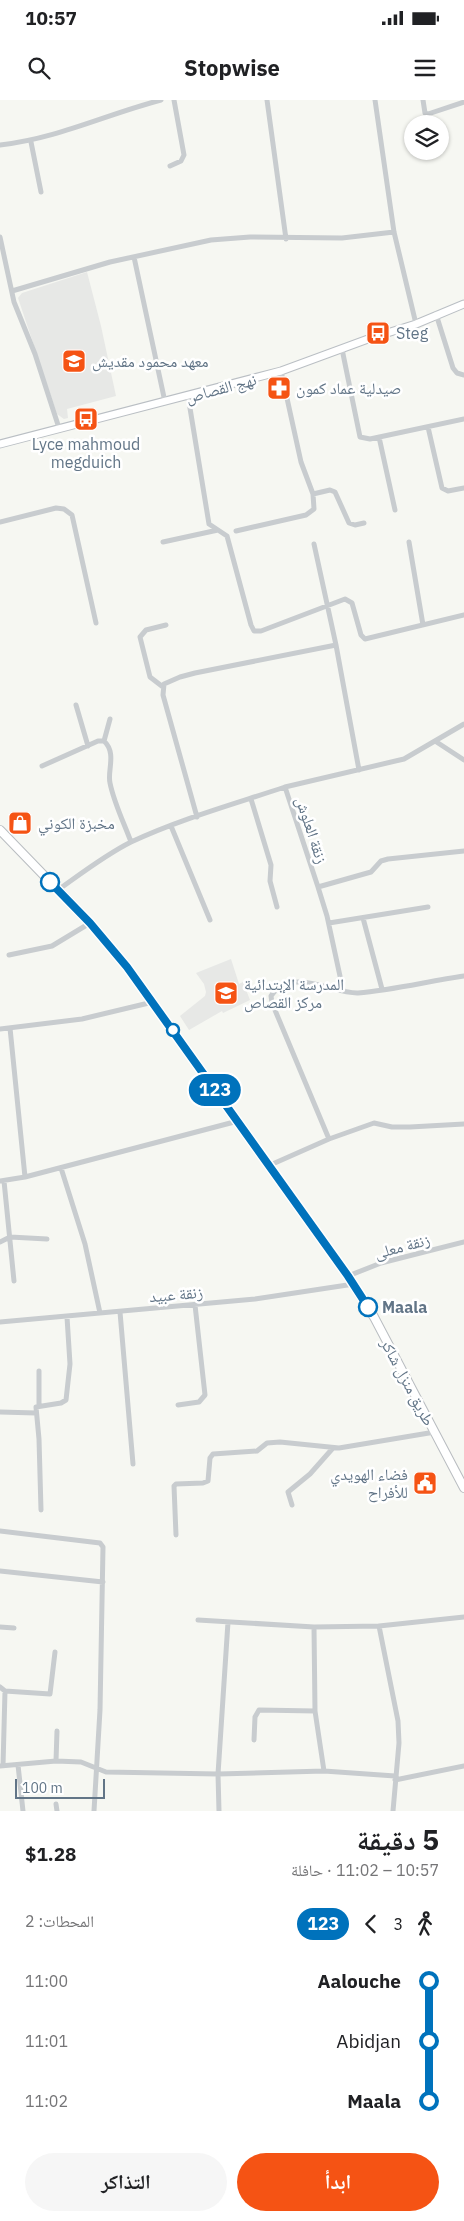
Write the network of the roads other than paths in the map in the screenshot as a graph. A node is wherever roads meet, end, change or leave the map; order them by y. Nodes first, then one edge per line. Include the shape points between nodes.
1 (160, 100) edge
2 (174, 100) edge
3 (267, 100) edge
4 (375, 100) edge
5 (423, 100) edge
6 (464, 102) edge
7 (31, 142) junction
8 (0, 146) edge
9 (170, 166) dead end
10 (41, 192) dead end
11 (394, 232) junction
12 (0, 237) edge
13 (286, 239) junction
14 (134, 257) junction
15 (12, 291) junction
16 (464, 304) edge
17 (436, 314) junction
18 (416, 324) junction
19 (342, 348) junction
20 (281, 372) junction
21 (464, 375) edge
22 (188, 396) junction
23 (165, 402) junction
24 (464, 418) edge
25 (428, 426) junction
26 (59, 428) junction
27 (378, 437) junction
28 (0, 444) edge
29 (464, 488) edge
30 (313, 494) junction
31 (396, 510) dead end
32 (0, 522) edge
33 (364, 523) dead end
34 (219, 530) junction
35 (236, 531) dead end
36 (163, 542) dead end
37 (409, 542) dead end
38 (314, 544) dead end
39 (328, 605) junction
40 (464, 615) edge
41 (96, 623) dead end
42 (166, 625) dead end
43 (423, 625) junction
44 (336, 645) junction
45 (163, 687) junction
46 (76, 706) dead end
47 (110, 719) dead end
48 (464, 724) edge
49 (104, 741) junction
50 (435, 741) junction
51 (88, 746) junction
52 (464, 760) edge
53 (42, 766) dead end
54 (359, 770) junction
55 (285, 787) junction
56 (251, 798) junction
57 (197, 817) junction
58 (171, 826) junction
59 (0, 830) edge
60 (131, 842) junction
61 (464, 851) edge
62 (318, 887) junction
63 (58, 890) junction
64 (277, 907) dead end
65 (428, 907) dead end
66 (363, 918) junction
67 (210, 920) dead end
68 (90, 923) junction
69 (329, 923) junction
70 (9, 955) dead end
71 (464, 976) edge
72 (382, 989) junction
73 (343, 990) junction
74 (153, 1002) junction
75 (10, 1028) junction
76 (0, 1029) edge
77 (238, 1121) junction
78 (464, 1124) edge
79 (329, 1139) junction
80 (268, 1166) junction
81 (61, 1168) junction
82 (25, 1177) junction
83 (2, 1181) edge
84 (10, 1237) junction
85 (47, 1238) dead end
86 (0, 1242) edge
87 (464, 1242) edge
88 (348, 1276) junction
89 (14, 1281) dead end
90 (354, 1284) junction
91 (195, 1305) junction
92 (120, 1312) junction
93 (100, 1313) junction
94 (67, 1316) junction
95 (0, 1322) edge
96 (38, 1371) dead end
97 (38, 1405) junction
98 (178, 1405) dead end
99 (0, 1412) edge
100 (36, 1413) junction
101 (435, 1432) junction
102 (333, 1448) junction
103 (133, 1464) dead end
104 (464, 1488) edge
105 (292, 1505) dead end
106 (41, 1510) dead end
107 (0, 1531) edge
108 (176, 1535) dead end
109 (0, 1571) edge
110 (103, 1582) junction
111 (464, 1617) edge
112 (198, 1620) dead end
113 (228, 1622) junction
114 (379, 1626) junction
115 (0, 1627) edge
116 (314, 1627) junction
117 (14, 1628) dead end
118 (55, 1652) dead end
119 (0, 1687) edge
120 (5, 1691) junction
121 (315, 1710) junction
122 (57, 1731) dead end
123 (254, 1740) dead end
124 (56, 1761) junction
125 (18, 1765) junction
126 (2, 1766) edge
127 (464, 1766) edge
128 (97, 1769) junction
129 (324, 1771) junction
130 (218, 1774) junction
131 (395, 1778) junction
132 (56, 1804) dead end
133 (23, 1811) edge
134 (57, 1811) edge
135 (94, 1811) edge
136 (219, 1811) edge
137 (393, 1811) edge

1 - 7 street
2 - 9 street via 184,155 181,161
3 - 13 street
4 - 11 street
5 - 6 street via 424,111 428,114
7 - 8 street
7 - 10 street
11 - 13 street via 342,238
11 - 18 street
12 - 15 street
13 - 14 street via 211,240
14 - 15 street
14 - 23 street
15 - 26 street
16 - 17 street, نهج القصاص
17 - 18 street, نهج القصاص
17 - 21 street via 453,368
18 - 19 street, نهج القصاص
19 - 20 street, نهج القصاص
19 - 27 street via 358,435 366,439
20 - 22 street, نهج القصاص
20 - 30 street via 301,462
22 - 23 street, نهج القصاص
22 - 34 street via 209,524
23 - 26 street, نهج القصاص
24 - 25 street
25 - 27 street
25 - 29 street via 442,488 448,491
26 - 28 street, نهج القصاص
27 - 31 street
30 - 33 street via 335,492 349,523
30 - 35 street via 315,506 311,513
32 - 41 street via 56,508 72,515
34 - 36 street
34 - 39 street via 229,540 254,631 260,632
37 - 43 street
38 - 39 street
39 - 43 street via 346,598 350,600 365,639
39 - 44 street
40 - 43 street
42 - 45 street via 146,630 140,637 150,677
44 - 45 street via 188,675 166,682
44 - 54 street
45 - 57 street
46 - 51 street
47 - 49 street
48 - 50 street
49 - 51 street
49 - 60 street via 112,764 110,782
50 - 52 street
50 - 54 street via 409,757
51 - 53 street
54 - 55 street
55 - 56 street, زنقة العلوش
55 - 62 street, زنقة العلوش
56 - 57 street, زنقة العلوش
56 - 64 street via 271,865 270,881
57 - 58 street, زنقة العلوش
58 - 60 street, زنقة العلوش
58 - 67 street
59 - 63 main road, طريق منزل شاكر
60 - 63 street, زنقة العلوش
61 - 62 street, زنقة العلوش via 388,858 371,872
62 - 69 street
63 - 68 main road, طريق منزل شاكر
65 - 66 street
66 - 69 street
66 - 72 street
68 - 70 street via 52,946
68 - 74 main road, طريق منزل شاكر
69 - 73 street
71 - 72 street
72 - 73 street via 358,993
73 - 79 street via 295,983 281,986 271,996
74 - 75 street via 82,1018
74 - 77 main road, طريق منزل شاكر
75 - 76 street
75 - 82 street
77 - 80 main road, طريق منزل شاكر
77 - 81 street
78 - 79 street via 392,1127 374,1123
79 - 80 street
80 - 88 main road, طريق منزل شاكر
81 - 82 street
81 - 93 street via 85,1244
82 - 83 street
83 - 84 street
84 - 85 street
84 - 86 street
84 - 89 street
87 - 88 street, زنقة معلى via 381,1263
88 - 90 main road, طريق منزل شاكر
90 - 91 street, زنقة عبيد
90 - 101 main road, طريق منزل شاكر
91 - 92 street, زنقة عبيد
91 - 98 street via 205,1395 199,1402
92 - 93 street, زنقة عبيد
92 - 103 street
93 - 94 street, زنقة عبيد
94 - 95 street, زنقة عبيد
94 - 97 street via 70,1364 66,1400
96 - 97 street
97 - 100 street
99 - 100 street
100 - 106 street
101 - 102 street
101 - 104 main road, طريق منزل شاكر
102 - 105 street via 310,1474 288,1492
102 - 108 street via 280,1442 267,1443 257,1451 213,1454 208,1481 174,1486
107 - 110 street via 100,1543 103,1547
109 - 110 street
110 - 128 street
111 - 114 street
112 - 113 street
113 - 116 street
113 - 130 street
114 - 116 street
114 - 131 street via 398,1721
115 - 117 street
116 - 121 street
118 - 120 street via 50,1694
119 - 120 street
120 - 126 street
121 - 123 street via 259,1710 255,1717
121 - 129 street
122 - 124 street
124 - 125 street
124 - 128 street via 87,1763
125 - 126 street
125 - 133 street
127 - 131 street
128 - 130 street via 106,1772
128 - 135 street
129 - 130 street
129 - 131 street
130 - 136 street
131 - 137 street
132 - 134 street

